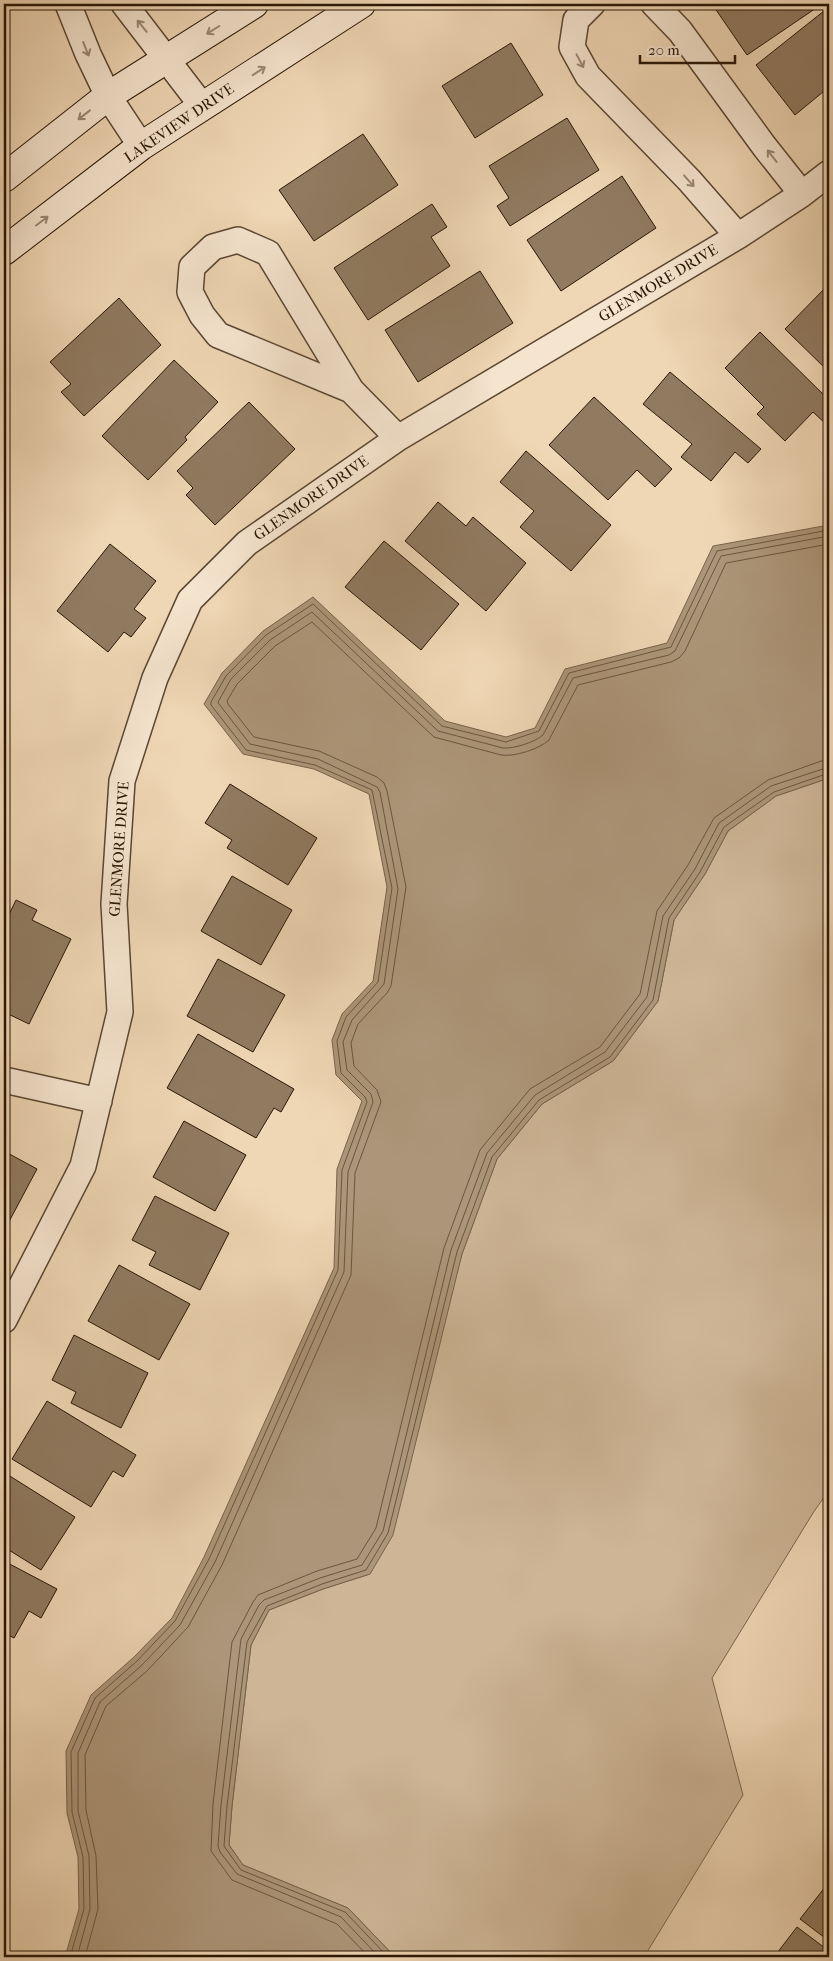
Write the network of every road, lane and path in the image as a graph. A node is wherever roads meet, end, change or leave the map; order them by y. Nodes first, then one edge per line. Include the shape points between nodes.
1 (68, 4) edge
2 (124, 4) edge
3 (254, 4) edge
4 (361, 4) edge
5 (592, 4) edge
6 (654, 4) edge
7 (168, 58) junction
8 (108, 96) junction
9 (203, 107) junction
10 (141, 146) junction
11 (829, 173) edge
12 (4, 178) edge
13 (802, 194) junction
14 (738, 236) junction
15 (4, 251) edge
16 (351, 390) junction
17 (398, 438) junction
18 (4, 1080) edge
19 (99, 1101) junction
20 (4, 1320) edge

1 -> 8 street
7 -> 2 street
3 -> 7 street
9 -> 4 street, LAKEVIEW DRIVE
5 -> 14 street via 576,20 572,47 588,76 689,180
13 -> 6 street via 680,31
7 - 8 street
7 - 9 street
8 - 10 street
8 -> 12 street
9 - 10 street, LAKEVIEW DRIVE
15 -> 10 street, LAKEVIEW DRIVE
11 - 13 street, GLENMORE DRIVE
13 - 14 street, GLENMORE DRIVE
14 - 17 street, GLENMORE DRIVE
16 - 16 street via 218,334 202,315 190,292 192,267 213,247 238,240 268,253
16 - 17 street
17 - 19 street, GLENMORE DRIVE via 247,543 190,600 159,669 122,781 114,904 120,1012
18 - 19 street
19 - 20 street, GLENMORE DRIVE via 83,1166

